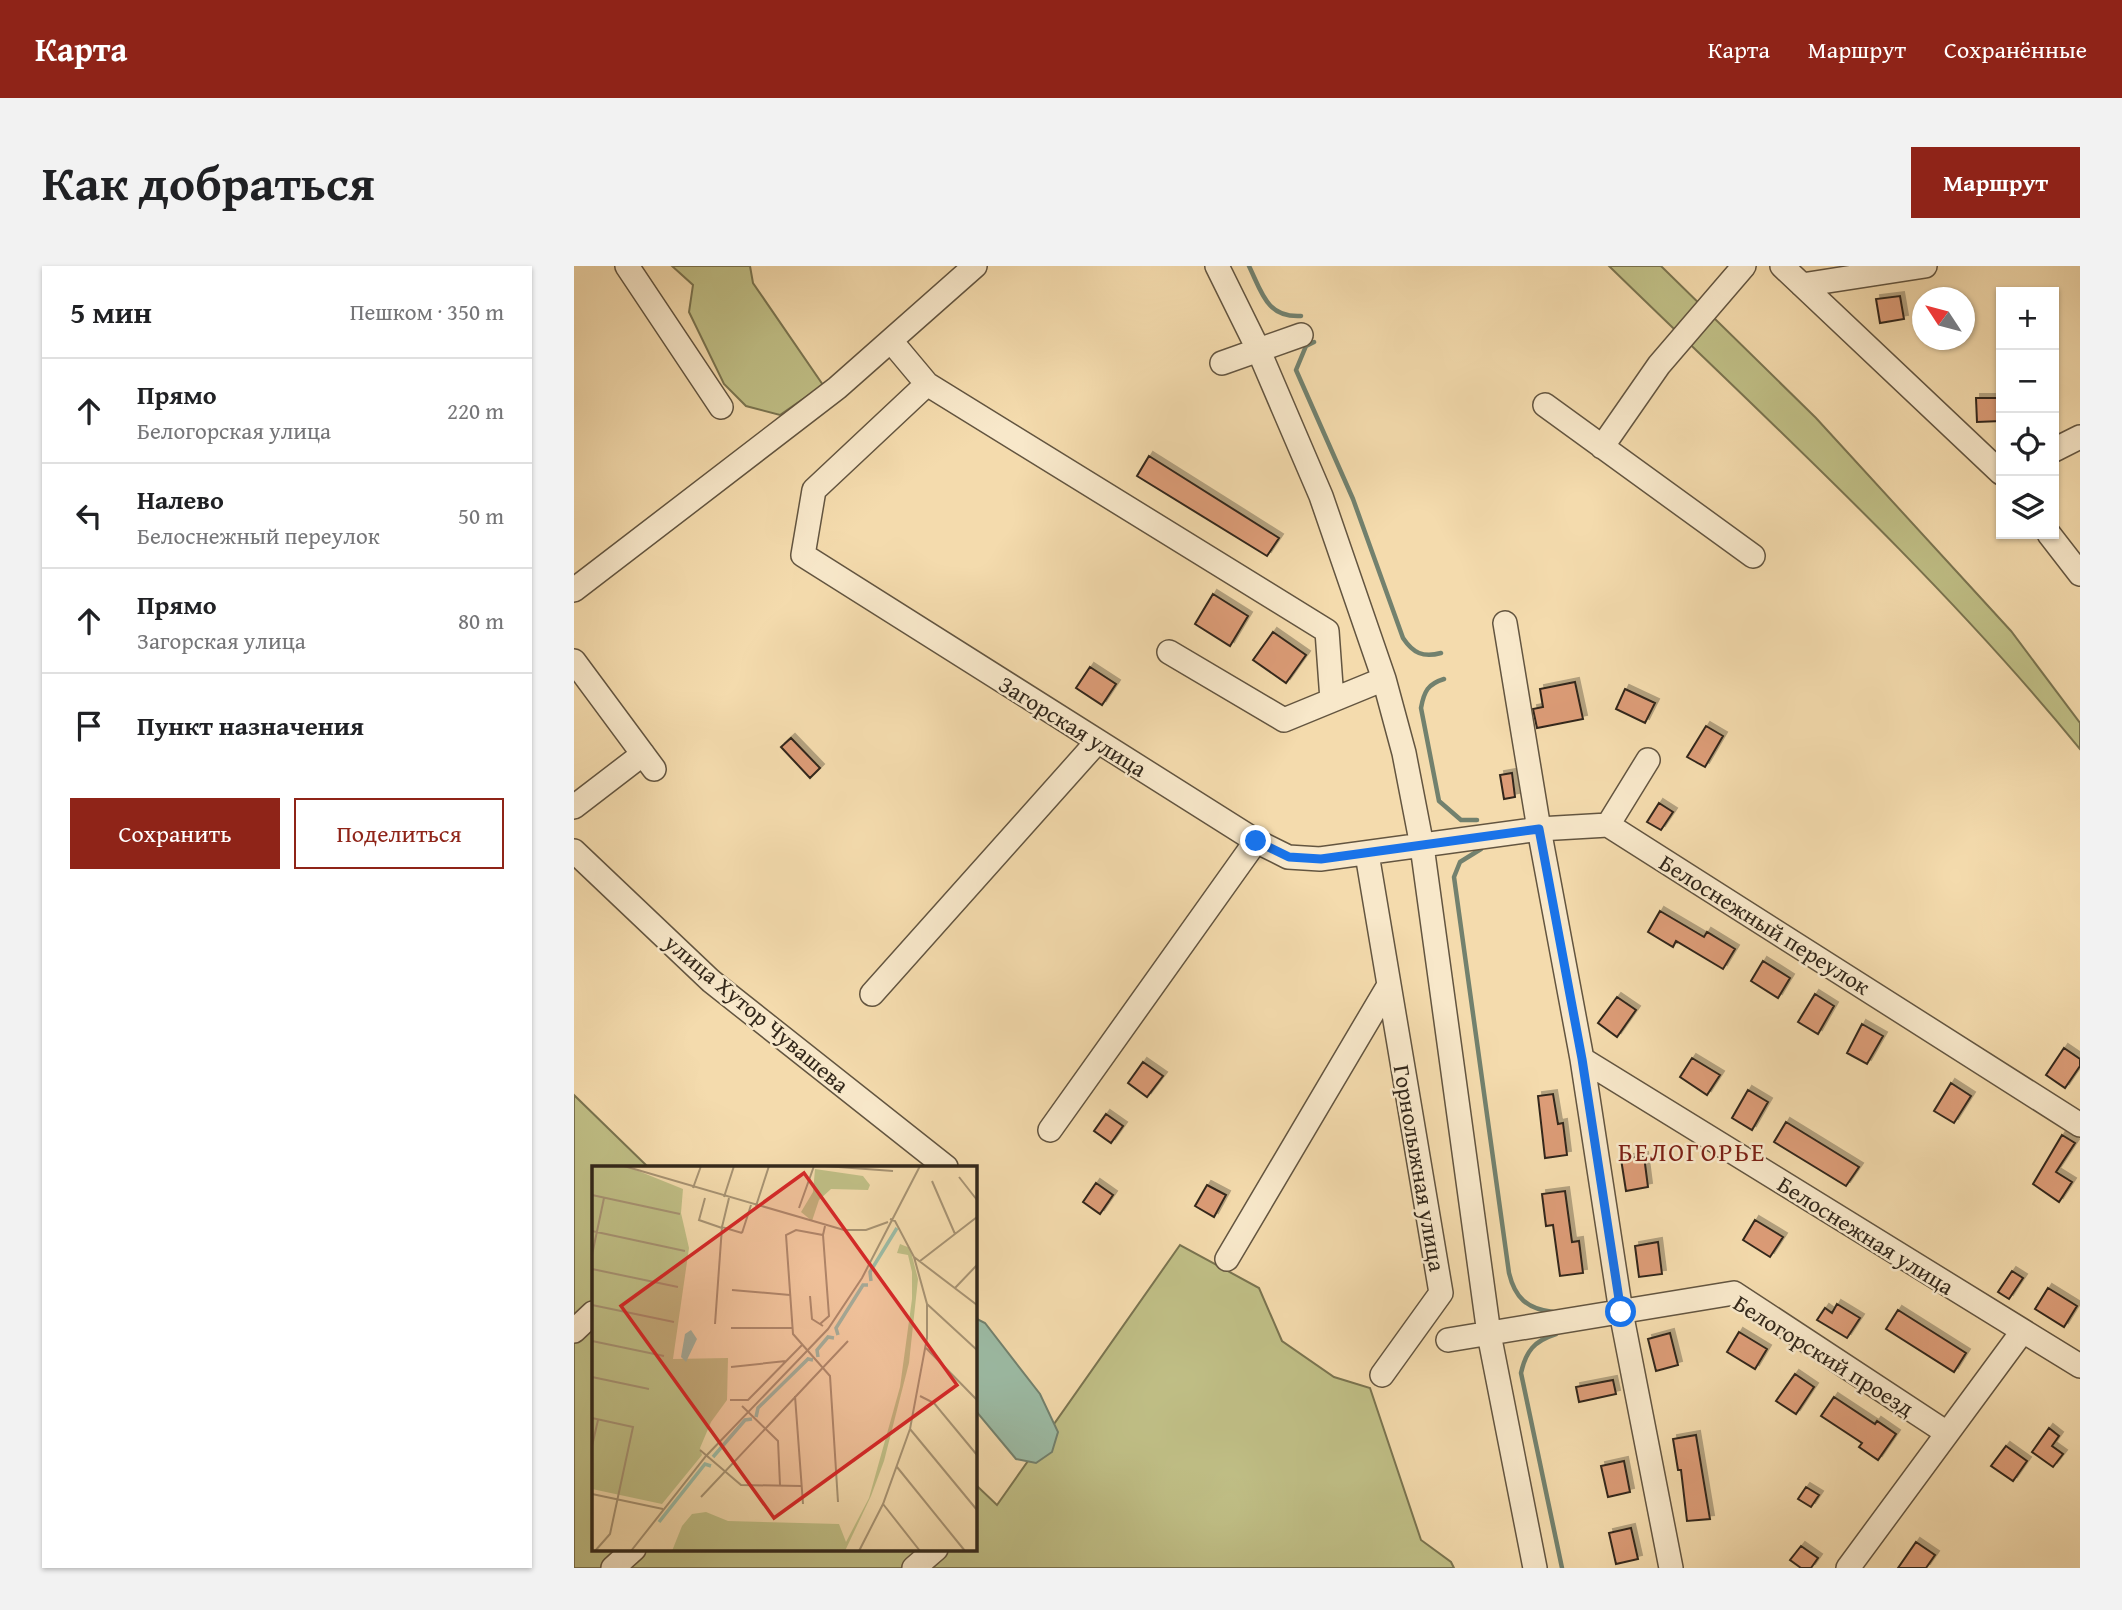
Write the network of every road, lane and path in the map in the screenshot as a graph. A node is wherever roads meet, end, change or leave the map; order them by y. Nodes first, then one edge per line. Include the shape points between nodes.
1 (627, 266) edge
2 (975, 266) edge
3 (1217, 266) edge
4 (1744, 266) edge
5 (1782, 266) edge
6 (1925, 266) edge
7 (1802, 285) junction
8 (1301, 335) dead end
9 (891, 341) junction
10 (1258, 349) junction
11 (1222, 363) dead end
12 (927, 384) junction
13 (1545, 405) dead end
14 (721, 407) dead end
15 (2080, 437) edge
16 (1602, 447) junction
17 (2059, 448) edge
18 (1996, 468) edge
19 (2053, 539) edge
20 (1753, 556) dead end
21 (2080, 574) edge
22 (574, 590) edge
23 (1505, 623) dead end
24 (1169, 652) dead end
25 (574, 661) edge
26 (1384, 678) junction
27 (1332, 700) junction
28 (1097, 742) junction
29 (1648, 760) dead end
30 (574, 807) edge
31 (1608, 825) junction
32 (1539, 829) junction
33 (1256, 841) junction
34 (1422, 846) junction
35 (574, 851) edge
36 (1367, 854) junction
37 (1389, 985) junction
38 (872, 995) dead end
39 (1582, 1059) junction
40 (2080, 1125) edge
41 (1050, 1130) dead end
42 (945, 1166) edge
43 (1227, 1259) dead end
44 (1621, 1312) junction
45 (592, 1314) edge
46 (574, 1331) edge
47 (2022, 1332) junction
48 (1489, 1334) junction
49 (1448, 1340) dead end
50 (2080, 1366) edge
51 (1382, 1375) dead end
52 (1947, 1433) junction
53 (633, 1550) edge
54 (935, 1550) edge
55 (613, 1568) edge
56 (915, 1568) edge
57 (1535, 1568) edge
58 (1671, 1568) edge
59 (1848, 1568) edge

1 - 14 street
2 - 9 street
3 - 10 street
4 - 16 street via 1659,365
5 - 7 street
6 - 7 street
7 - 18 street
8 - 10 street
9 - 12 street
9 - 22 street via 826,397
10 - 11 street
10 - 26 street via 1321,496
12 - 27 street via 1327,631
12 - 28 street, Загорская улица via 814,490 803,555
13 - 16 street
15 - 17 street
16 - 20 street
19 - 21 street
23 - 32 street
24 - 27 street via 1284,720
25 - 30 street via 648,762
26 - 27 street
26 - 34 street
28 - 33 street, Загорская улица
28 - 38 street
29 - 31 street
31 - 32 street
31 - 40 street, Белоснежный переулок
32 - 34 street
32 - 39 street
33 - 36 street, Загорская улица via 1289,857
33 - 41 street
34 - 36 street, Загорская улица
34 - 48 street
35 - 42 street, улица Хутор Чувашева via 710,981
36 - 37 street, Горнолыжная улица
37 - 43 street
37 - 51 street, Горнолыжная улица via 1441,1293
39 - 44 street
39 - 47 street, Белоснежная улица
44 - 48 street, Белогорский проезд
44 - 52 street, Белогорский проезд via 1734,1293
44 - 58 street
45 - 46 street
47 - 50 street, Белоснежная улица
47 - 52 street
48 - 49 street, Белогорский проезд
48 - 57 street
52 - 59 street
53 - 55 street
54 - 56 street

